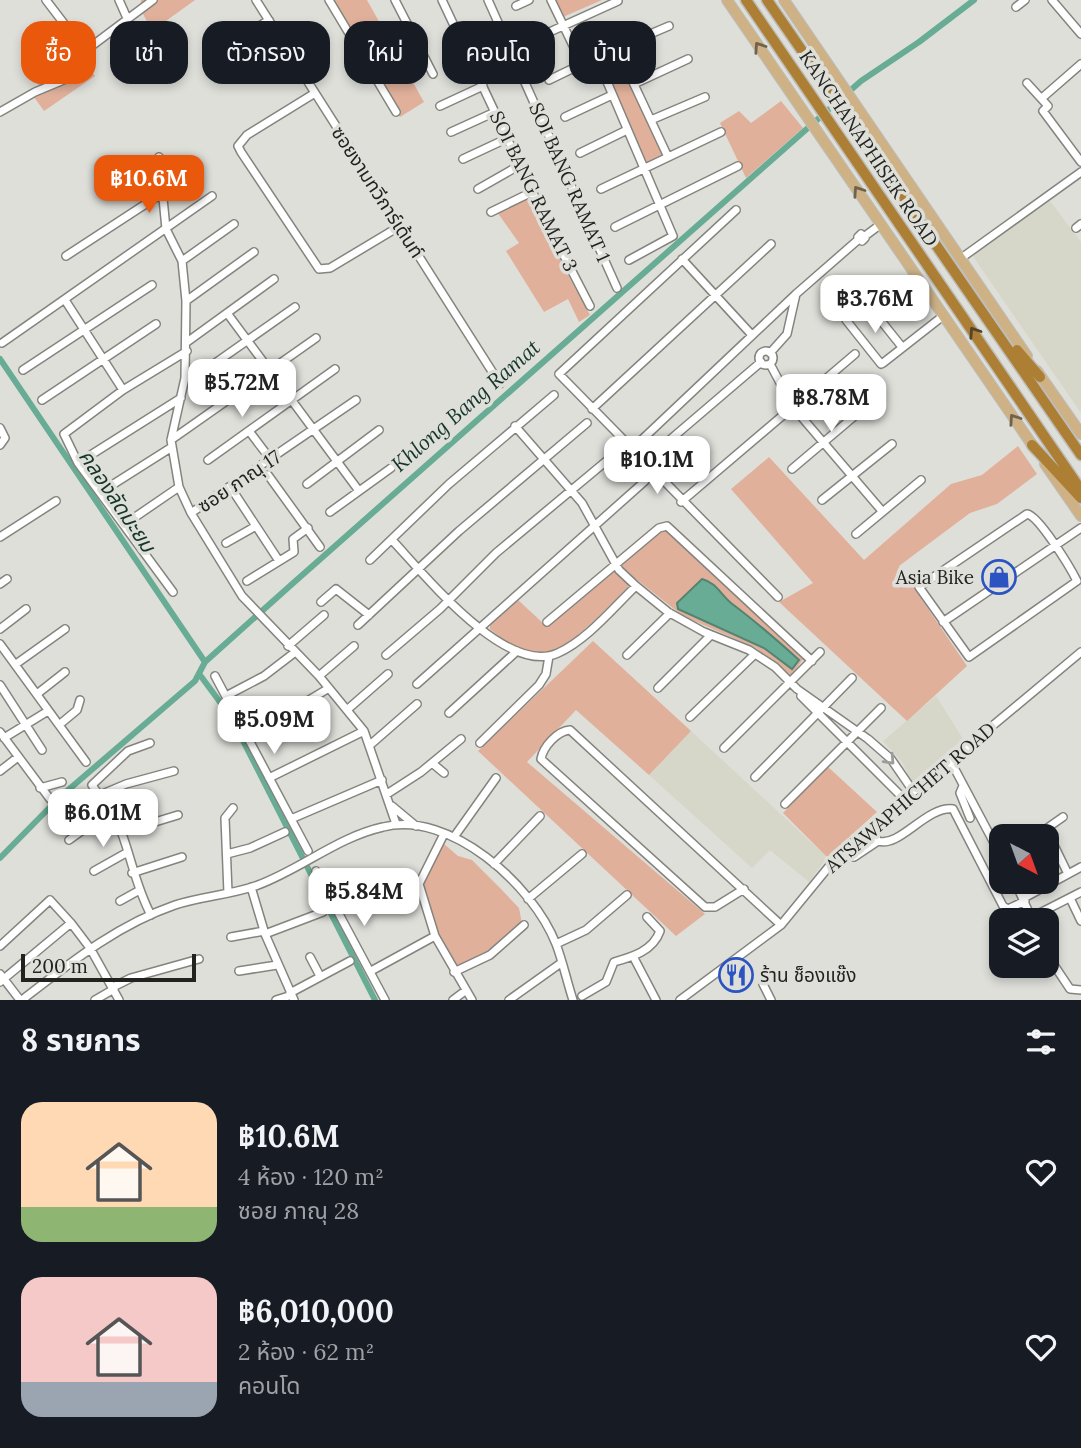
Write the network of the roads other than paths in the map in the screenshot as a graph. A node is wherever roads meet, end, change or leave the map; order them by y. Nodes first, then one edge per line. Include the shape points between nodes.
1 (46, 0) edge
2 (119, 0) edge
3 (153, 0) edge
4 (257, 0) edge
5 (330, 0) edge
6 (395, 0) edge
7 (442, 0) edge
8 (488, 0) edge
9 (528, 0) edge
10 (551, 0) edge
11 (727, 0) edge
12 (746, 0) edge
13 (767, 0) edge
14 (784, 0) edge
15 (1024, 0) edge
16 (1052, 0) edge
17 (618, 1) edge
18 (516, 6) dead end
19 (1016, 7) dead end
20 (127, 18) junction
21 (269, 20) joint
22 (62, 21) edge
23 (562, 26) junction
24 (669, 26) dead end
25 (555, 29) edge
26 (656, 32) edge
27 (1081, 34) edge
28 (569, 38) edge
29 (96, 42) edge
30 (688, 59) dead end
31 (1081, 64) edge
32 (433, 74) dead end
33 (656, 74) edge
34 (1027, 83) dead end
35 (54, 84) edge
36 (608, 84) edge
37 (634, 84) edge
38 (483, 86) junction
39 (315, 93) junction
40 (612, 95) junction
41 (705, 97) dead end
42 (1042, 98) junction
43 (440, 106) dead end
44 (0, 112) edge
45 (396, 112) dead end
46 (495, 112) junction
47 (565, 117) dead end
48 (651, 120) junction
49 (628, 130) junction
50 (451, 131) dead end
51 (722, 131) dead end
52 (508, 138) junction
53 (580, 153) dead end
54 (668, 157) junction
55 (159, 158) dead end
56 (463, 159) dead end
57 (1081, 162) edge
58 (520, 165) junction
59 (184, 166) dead end
60 (738, 166) dead end
61 (644, 169) junction
62 (1081, 172) edge
63 (160, 181) junction
64 (478, 189) dead end
65 (601, 189) dead end
66 (532, 192) junction
67 (161, 194) junction
68 (212, 196) dead end
69 (660, 205) junction
70 (736, 210) dead end
71 (491, 212) dead end
72 (233, 224) dead end
73 (881, 224) junction
74 (400, 226) junction
75 (615, 227) dead end
76 (166, 229) junction
77 (771, 244) dead end
78 (254, 252) dead end
79 (66, 256) dead end
80 (682, 259) junction
81 (960, 259) junction
82 (629, 260) dead end
83 (183, 261) junction
84 (274, 279) dead end
85 (152, 285) dead end
86 (617, 288) dead end
87 (796, 294) junction
88 (715, 295) junction
89 (65, 300) junction
90 (186, 301) junction
91 (590, 306) dead end
92 (295, 307) dead end
93 (227, 313) junction
94 (943, 316) junction
95 (987, 316) junction
96 (156, 324) dead end
97 (84, 330) junction
98 (751, 334) junction
99 (316, 338) dead end
100 (248, 341) junction
101 (2, 343) edge
102 (187, 346) junction
103 (902, 347) junction
104 (770, 353) junction
105 (855, 354) dead end
106 (103, 358) junction
107 (761, 362) junction
108 (770, 364) junction
109 (335, 369) dead end
110 (23, 370) dead end
111 (269, 370) junction
112 (201, 373) dead end
113 (1040, 377) junction
114 (500, 384) dead end
115 (123, 390) junction
116 (554, 395) dead end
117 (181, 398) junction
118 (292, 399) junction
119 (42, 400) dead end
120 (356, 400) dead end
121 (793, 407) junction
122 (864, 408) dead end
123 (592, 409) junction
124 (587, 423) dead end
125 (515, 426) junction
126 (0, 428) edge
127 (313, 430) junction
128 (379, 430) dead end
129 (249, 431) junction
130 (1081, 434) edge
131 (821, 443) junction
132 (0, 444) edge
133 (172, 444) junction
134 (892, 444) dead end
135 (1032, 445) junction
136 (632, 449) junction
137 (616, 453) dead end
138 (1081, 455) edge
139 (544, 459) junction
140 (208, 460) dead end
141 (271, 460) junction
142 (336, 461) junction
143 (644, 462) junction
144 (78, 463) junction
145 (391, 468) dead end
146 (792, 469) dead end
147 (268, 475) dead end
148 (851, 477) junction
149 (921, 480) dead end
150 (645, 481) dead end
151 (307, 484) dead end
152 (179, 487) junction
153 (231, 488) junction
154 (571, 490) junction
155 (1081, 490) edge
156 (359, 491) junction
157 (101, 492) junction
158 (1081, 498) edge
159 (822, 500) dead end
160 (56, 501) dead end
161 (681, 502) junction
162 (882, 511) junction
163 (330, 512) dead end
164 (191, 513) junction
165 (1081, 516) edge
166 (125, 524) junction
167 (594, 525) junction
168 (256, 526) junction
169 (308, 528) junction
170 (1081, 528) edge
171 (856, 534) dead end
172 (0, 537) edge
173 (392, 540) junction
174 (226, 543) dead end
175 (1055, 545) junction
176 (320, 547) dead end
177 (279, 561) junction
178 (370, 561) dead end
179 (616, 564) junction
180 (420, 570) junction
181 (8, 579) dead end
182 (247, 582) dead end
183 (0, 584) edge
184 (636, 586) junction
185 (173, 592) dead end
186 (778, 597) dead end
187 (449, 600) junction
188 (321, 602) dead end
189 (26, 609) dead end
190 (670, 613) junction
191 (324, 615) dead end
192 (369, 615) junction
193 (547, 622) dead end
194 (943, 622) junction
195 (358, 625) dead end
196 (480, 628) junction
197 (0, 629) edge
198 (65, 629) dead end
199 (711, 635) junction
200 (0, 644) edge
201 (354, 646) dead end
202 (291, 649) junction
203 (517, 651) junction
204 (820, 652) dead end
205 (755, 654) junction
206 (386, 655) dead end
207 (627, 655) dead end
208 (550, 656) junction
209 (1080, 656) edge
210 (812, 661) junction
211 (16, 664) junction
212 (65, 672) dead end
213 (388, 674) dead end
214 (215, 676) dead end
215 (319, 676) junction
216 (852, 678) dead end
217 (790, 682) junction
218 (417, 684) dead end
219 (0, 685) edge
220 (329, 688) junction
221 (658, 688) dead end
222 (37, 694) junction
223 (226, 696) junction
224 (80, 700) dead end
225 (417, 704) dead end
226 (881, 708) dead end
227 (348, 709) junction
228 (48, 711) junction
229 (821, 711) junction
230 (449, 713) dead end
231 (690, 717) dead end
232 (26, 722) junction
233 (59, 725) junction
234 (364, 731) junction
235 (857, 732) junction
236 (2, 735) edge
237 (249, 736) junction
238 (461, 739) dead end
239 (847, 741) junction
240 (150, 743) dead end
241 (480, 743) dead end
242 (370, 745) junction
243 (724, 748) dead end
244 (42, 750) dead end
245 (18, 757) junction
246 (950, 760) junction
247 (86, 762) dead end
248 (432, 763) junction
249 (0, 771) edge
250 (174, 771) dead end
251 (444, 773) dead end
252 (755, 777) dead end
253 (496, 778) dead end
254 (269, 779) junction
255 (382, 780) junction
256 (62, 782) dead end
257 (963, 786) junction
258 (40, 788) junction
259 (913, 791) junction
260 (387, 794) junction
261 (100, 795) junction
262 (50, 799) dead end
263 (904, 799) junction
264 (785, 804) dead end
265 (392, 806) junction
266 (233, 808) dead end
267 (111, 810) junction
268 (178, 815) dead end
269 (540, 816) dead end
270 (1063, 817) dead end
271 (970, 818) dead end
272 (291, 819) junction
273 (396, 824) junction
274 (1053, 824) edge
275 (418, 827) junction
276 (869, 828) junction
277 (122, 832) junction
278 (285, 832) dead end
279 (989, 833) edge
280 (444, 834) junction
281 (454, 837) junction
282 (69, 840) dead end
283 (878, 841) junction
284 (308, 851) dead end
285 (126, 853) junction
286 (227, 854) junction
287 (582, 854) dead end
288 (1059, 856) edge
289 (181, 857) dead end
290 (854, 857) dead end
291 (495, 864) junction
292 (1081, 867) edge
293 (94, 871) dead end
294 (316, 871) dead end
295 (132, 873) junction
296 (1068, 874) junction
297 (1059, 879) edge
298 (419, 884) junction
299 (251, 887) junction
300 (744, 889) junction
301 (138, 891) junction
302 (1081, 892) edge
303 (228, 893) junction
304 (1021, 894) edge
305 (1032, 894) edge
306 (627, 895) dead end
307 (1070, 898) junction
308 (528, 899) junction
309 (1024, 900) junction
310 (120, 901) dead end
311 (337, 904) junction
312 (1027, 908) edge
313 (1052, 908) edge
314 (323, 912) dead end
315 (151, 915) junction
316 (647, 917) dead end
317 (1081, 921) edge
318 (71, 923) junction
319 (524, 925) dead end
320 (780, 925) junction
321 (264, 933) junction
322 (435, 936) junction
323 (231, 937) dead end
324 (556, 944) junction
325 (0, 946) edge
326 (90, 948) junction
327 (310, 957) dead end
328 (634, 958) junction
329 (199, 959) dead end
330 (350, 961) dead end
331 (561, 963) junction
332 (277, 965) junction
333 (239, 971) dead end
334 (371, 971) junction
335 (454, 972) junction
336 (1059, 972) edge
337 (320, 976) junction
338 (1, 978) edge
339 (763, 984) dead end
340 (114, 988) junction
341 (1081, 990) edge
342 (465, 991) junction
343 (292, 996) edge
344 (582, 996) dead end
345 (21, 1000) edge
346 (95, 1000) edge
347 (119, 1000) edge
348 (276, 1000) edge
349 (385, 1000) edge
350 (453, 1000) edge
351 (472, 1000) edge
352 (509, 1000) edge
353 (573, 1000) edge
354 (656, 1000) edge
355 (680, 1000) edge
356 (771, 1000) edge

1 - 22 street
2 - 20 street
3 - 20 street
4 - 21 street, ซอยงามทวีการ์เด้นท์
5 - 45 street
6 - 32 street
7 - 38 street, SOI BANG RAMAT 3
8 - 86 street, SOI BANG RAMAT 1
9 - 18 street
10 - 23 street
73 -> 11 main road
155 -> 12 highway, KANCHANAPHISEK ROAD
13 - 95 highway, KANCHANAPHISEK ROAD
14 - 81 main road
15 - 19 street
16 - 27 street
17 - 23 street
20 - 29 street
21 - 39 street, ซอยงามทวีการ์เด้นท์
23 - 25 street
23 - 28 street
24 - 26 street
30 - 33 street
31 - 42 street
34 - 42 street
35 - 44 street
36 - 40 street
37 - 48 street
38 - 43 street
38 - 46 street, SOI BANG RAMAT 3
39 - 74 street, ซอยงามทวีการ์เด้นท์
39 - 74 street via 247,135 239,146 241,152 319,269 330,268
40 - 47 street
40 - 49 street
41 - 48 street
42 - 57 street via 1048,106 1043,111
46 - 50 street
46 - 52 street, SOI BANG RAMAT 3
48 - 54 street
49 - 53 street
49 - 61 street
51 - 54 street
52 - 56 street
52 - 58 street, SOI BANG RAMAT 3
54 - 61 street
55 - 63 street
58 - 64 street
58 - 66 street, SOI BANG RAMAT 3
59 - 63 street
60 - 69 street
61 - 65 street
61 - 69 street
62 - 81 street
63 - 67 street
66 - 71 street
66 - 91 street, SOI BANG RAMAT 3
67 - 76 street
67 - 79 street
68 - 76 street
69 - 75 street
69 - 82 street via 673,236
70 - 80 street
72 - 83 street
73 - 87 street
73 - 94 main road
74 - 114 street, ซอยงามทวีการ์เด้นท์
76 - 83 street
76 - 89 street
77 - 88 street
78 - 90 street
80 - 88 street
80 - 123 street via 561,370 562,379
81 - 113 main road
83 - 90 street
84 - 93 street
85 - 97 street
87 - 98 street
87 - 104 street via 787,334
88 - 98 street
88 - 123 street
89 - 97 street
89 - 101 street
90 - 102 street
92 - 100 street
93 - 100 street
93 - 102 street
94 - 103 street
135 -> 94 main road
95 - 113 highway
95 - 138 highway, KANCHANAPHISEK ROAD
96 - 106 street
97 - 106 street
97 - 110 street
98 - 136 street
99 - 111 street
100 - 111 street
100 - 112 street
102 - 115 street
102 - 117 street
103 - 103 street via 879,363 845,314 866,302
104 - 107 street via 762,354
104 - 108 street
105 - 121 street
106 - 115 street
106 - 119 street
107 - 108 street
107 - 143 street
108 - 121 street
109 - 118 street
111 - 118 street
111 - 133 street
113 - 130 main road
115 - 144 street via 66,431 66,443
116 - 125 street
117 - 133 street
117 - 144 street
118 - 127 street
118 - 129 street
120 - 127 street, ซอย ภาณุ 17
121 - 131 street
121 - 161 street
122 - 131 street
123 - 136 street
124 - 139 street
125 - 139 street
125 - 173 street
126 - 132 street via 5,438
127 - 141 street, ซอย ภาณุ 17
127 - 142 street
128 - 142 street
129 - 140 street
129 - 141 street
131 - 146 street
131 - 148 street
133 - 152 street
133 - 157 street
134 - 148 street
135 - 158 highway
135 - 165 main road
136 - 143 street
137 - 154 street
139 - 154 street
139 - 180 street
141 - 153 street, ซอย ภาณุ 17
142 - 151 street
142 - 156 street
143 - 161 street
144 - 157 street
145 - 156 street
147 - 169 street
148 - 159 street
148 - 162 street
149 - 162 street
150 - 167 street
152 - 164 street
152 - 166 street
153 - 164 street, ซอย ภาณุ 17
153 - 168 street
154 - 167 street
154 - 187 street
156 - 163 street
157 - 166 street
160 - 172 street
161 - 186 street
162 - 171 street
164 - 202 street via 242,596
166 - 185 street
167 - 179 street
167 - 196 street
168 - 174 street
168 - 177 street
169 - 176 street
169 - 177 street via 293,539 294,552
170 - 175 street
173 - 178 street
173 - 180 street
175 - 194 street
175 - 194 street via 1027,514 919,587
175 - 194 street via 1077,581 1063,593 969,657
177 - 182 street
179 - 184 street
179 - 193 street
179 - 210 street via 667,526
180 - 187 street
180 - 192 street
181 - 183 street
184 - 190 street
184 - 208 street via 573,643
187 - 196 street
187 - 206 street
188 - 192 street via 336,589
189 - 197 street
190 - 199 street
190 - 207 street
191 - 202 street
192 - 195 street
196 - 203 street
196 - 218 street
198 - 211 street
199 - 205 street
199 - 221 street
200 - 211 street
201 - 215 street
202 - 215 street
202 - 223 street via 264,676
203 - 208 street
203 - 230 street
204 - 210 street
205 - 217 street
205 - 231 street
208 - 241 street via 539,685
209 - 246 street, ATSAWAPHICHET ROAD
210 - 217 street
211 - 222 street
212 - 222 street
213 - 227 street
214 - 223 street
215 - 220 street
216 - 229 street
217 - 229 street
217 - 243 street
219 - 232 street
220 - 227 street
220 - 237 street
222 - 228 street
223 - 237 street
224 - 233 street via 77,710
225 - 242 street
226 - 235 street
227 - 234 street
228 - 232 street
228 - 233 street
229 - 235 street
229 - 239 street
229 - 252 street
232 - 236 street
232 - 244 street
233 - 247 street
234 - 242 street
234 - 254 street
235 - 239 street
235 -> 259 street via 891,760
236 - 245 street
237 - 254 street
238 - 248 street
239 - 263 street
239 - 264 street
240 - 261 street via 128,751 93,782
242 - 255 street
245 - 249 street
245 - 258 street
246 - 257 street
246 - 259 street, ATSAWAPHICHET ROAD
248 - 251 street
248 - 260 street
250 - 261 street
253 - 281 street
254 - 272 street
255 - 260 street
255 - 272 street
256 - 258 street
257 - 271 street via 960,793
257 - 279 street
258 - 262 street
259 - 263 street, ATSAWAPHICHET ROAD
260 - 265 street
261 - 267 street
263 - 276 street, ATSAWAPHICHET ROAD
265 - 273 street
265 - 275 street
266 - 286 street via 225,818
267 - 277 street
267 - 282 street
268 - 277 street
269 - 291 street
270 - 274 street
272 - 284 street
273 - 275 street
273 - 299 street via 364,833
275 - 280 street
276 - 283 street
276 - 320 street, ATSAWAPHICHET ROAD via 835,859
277 - 285 street
278 - 286 street
280 - 281 street
280 - 298 street
281 - 291 street
283 - 290 street
283 - 309 street via 890,841 926,817 953,809 1004,908
285 - 293 street
285 - 295 street
286 - 303 street
287 - 308 street
288 - 296 street
289 - 295 street
291 - 308 street
292 - 296 street
294 - 311 street
295 - 301 street
296 - 297 street
298 - 311 street via 372,888
298 - 322 street
299 - 303 street
299 - 321 street
300 - 300 street via 570,730 542,752 541,759 705,907 715,907
300 - 320 street
301 - 310 street
301 - 315 street
302 - 307 street
303 - 315 street
304 - 309 street
305 - 309 street
306 - 324 street via 586,930
307 - 313 street
307 - 317 street
308 - 324 street
309 - 312 street
311 - 334 street
314 - 321 street
315 - 326 street
316 - 328 street via 660,934
318 - 325 street via 50,900
318 - 326 street
318 - 338 street
319 - 335 street via 489,955
320 - 355 street, ATSAWAPHICHET ROAD
321 - 323 street
321 - 332 street
322 - 334 street
322 - 335 street
324 - 331 street
326 - 340 street
326 - 345 street
327 - 337 street
328 - 344 street via 614,962 606,982
328 - 354 street
329 - 340 street via 149,972
330 - 337 street
331 - 352 street
331 - 353 street
332 - 333 street
332 - 343 street
334 - 349 street
335 - 342 street
336 - 341 street via 1070,989
337 - 343 street
338 - 345 street
339 - 356 street
340 - 346 street
340 - 347 street
342 - 350 street
342 - 351 street
343 - 348 street

